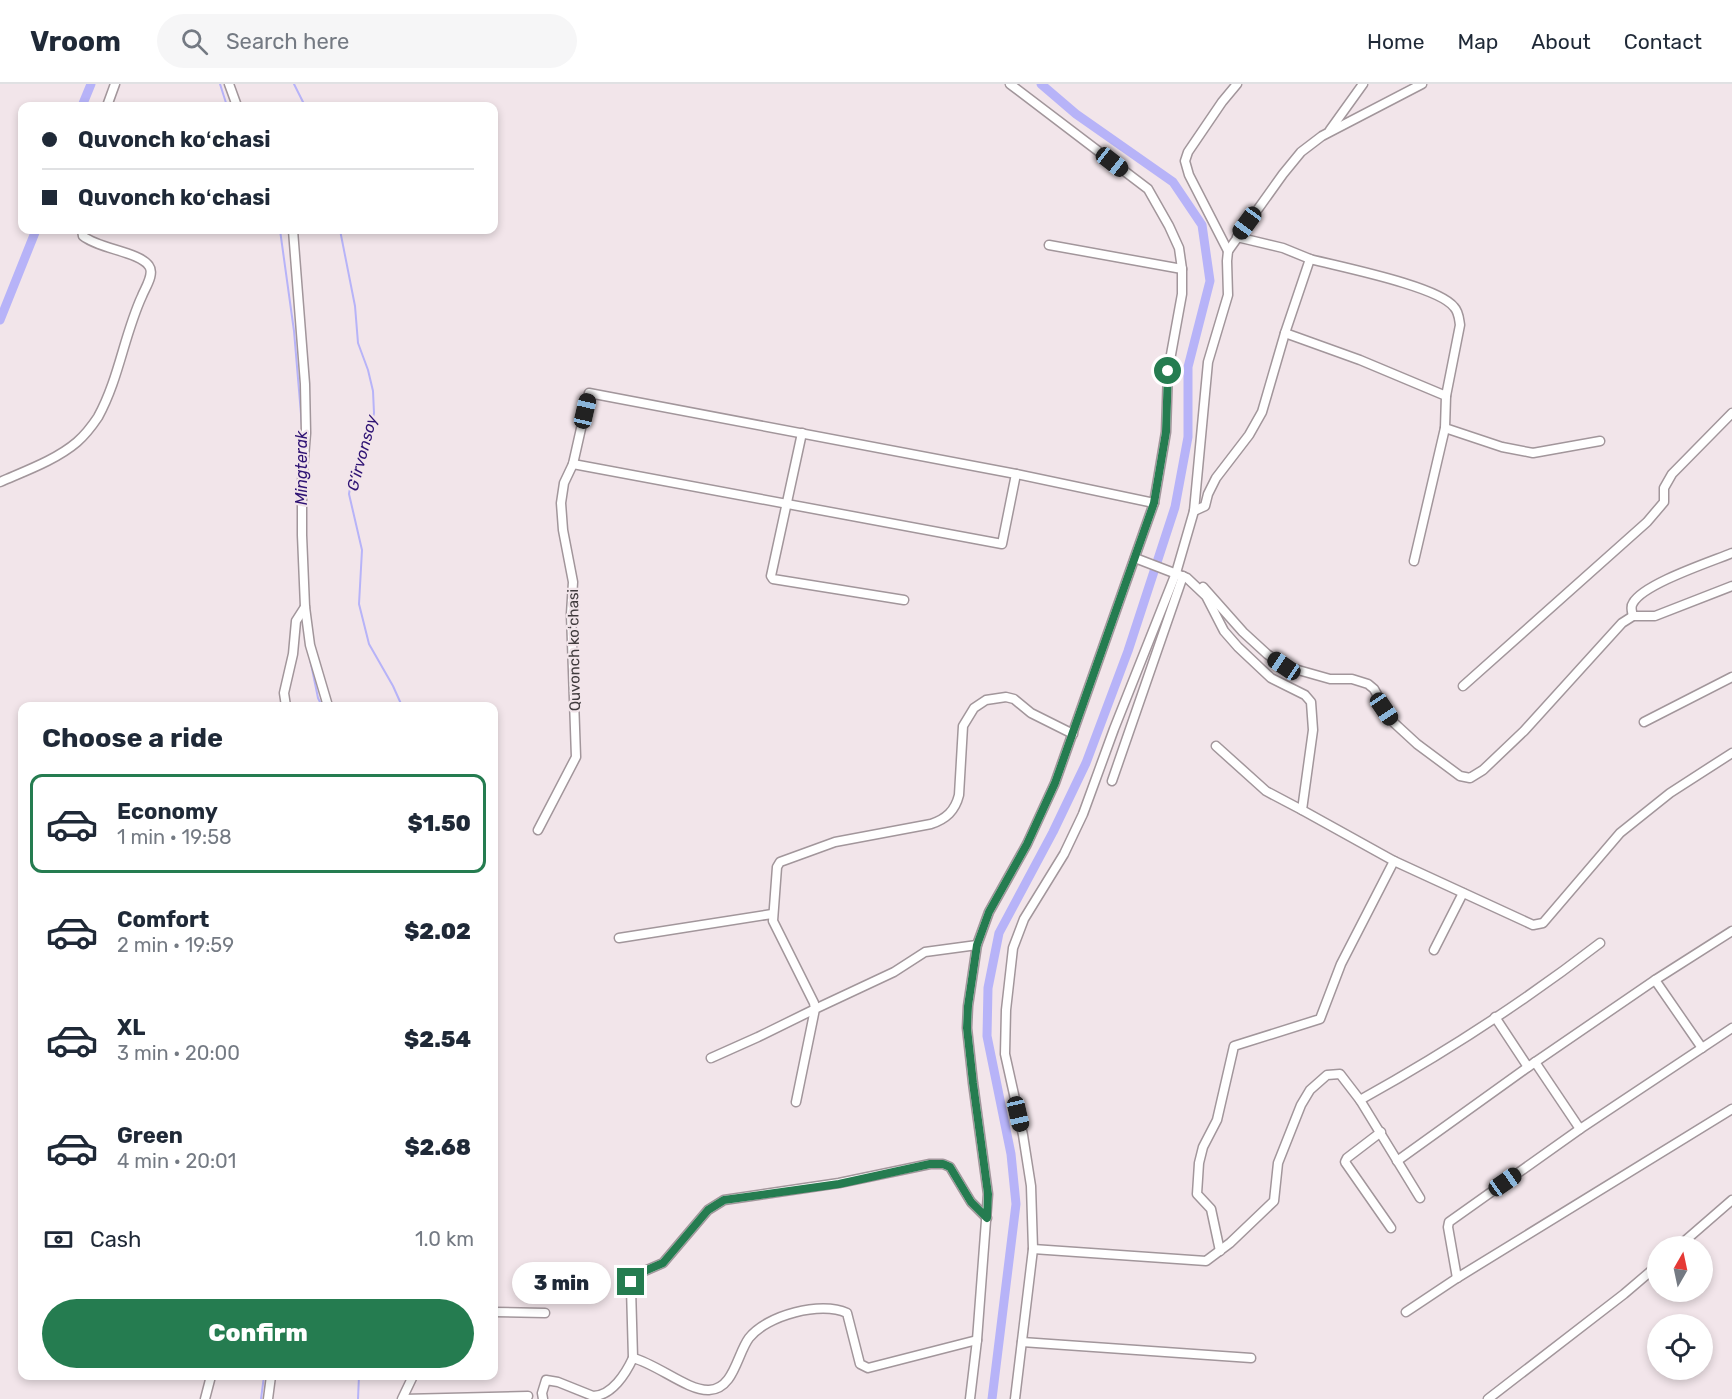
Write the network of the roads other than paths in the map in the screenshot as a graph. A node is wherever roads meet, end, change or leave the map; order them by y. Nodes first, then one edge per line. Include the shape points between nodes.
1 (115, 84) edge
2 (229, 84) edge
3 (1010, 84) edge
4 (1237, 84) edge
5 (1363, 84) edge
6 (1422, 84) edge
7 (108, 102) edge
8 (236, 102) edge
9 (1328, 133) junction
10 (82, 234) edge
11 (293, 234) edge
12 (1237, 237) junction
13 (1049, 246) dead end
14 (1228, 251) junction
15 (1310, 259) junction
16 (1182, 269) junction
17 (1285, 333) junction
18 (1446, 396) junction
19 (1732, 413) edge
20 (1445, 428) junction
21 (802, 433) junction
22 (1600, 441) dead end
23 (573, 464) junction
24 (1016, 474) junction
25 (0, 482) edge
26 (787, 503) junction
27 (1154, 503) junction
28 (1194, 511) junction
29 (1732, 553) edge
30 (1135, 558) junction
31 (1414, 561) dead end
32 (1182, 576) junction
33 (1732, 586) edge
34 (903, 600) dead end
35 (305, 607) junction
36 (1633, 616) junction
37 (1732, 677) edge
38 (1463, 686) dead end
39 (285, 702) edge
40 (327, 702) edge
41 (1644, 722) dead end
42 (1073, 734) junction
43 (1216, 746) dead end
44 (1732, 753) edge
45 (1112, 781) dead end
46 (1302, 810) junction
47 (538, 830) dead end
48 (1394, 861) junction
49 (1463, 892) junction
50 (772, 914) junction
51 (1732, 931) edge
52 (619, 938) dead end
53 (1600, 943) dead end
54 (977, 945) junction
55 (1434, 950) dead end
56 (1655, 980) junction
57 (815, 1009) junction
58 (1494, 1017) junction
59 (1732, 1028) edge
60 (1702, 1048) junction
61 (711, 1058) dead end
62 (1531, 1064) junction
63 (1360, 1100) junction
64 (796, 1102) dead end
65 (1732, 1109) edge
66 (1580, 1129) junction
67 (1381, 1132) junction
68 (1397, 1161) junction
69 (1420, 1198) dead end
70 (1732, 1200) edge
71 (987, 1218) junction
72 (1391, 1228) dead end
73 (1691, 1236) edge
74 (1033, 1249) junction
75 (1220, 1251) junction
76 (1647, 1274) edge
77 (1457, 1278) junction
78 (498, 1312) edge
79 (1406, 1312) dead end
80 (545, 1313) dead end
81 (977, 1340) junction
82 (1022, 1342) junction
83 (633, 1358) junction
84 (1251, 1358) dead end
85 (211, 1380) edge
86 (270, 1380) edge
87 (411, 1380) edge
88 (528, 1396) dead end
89 (205, 1399) edge
90 (268, 1399) edge
91 (402, 1399) edge
92 (543, 1399) edge
93 (970, 1399) edge
94 (1015, 1399) edge
95 (1488, 1399) edge

1 - 7 street
2 - 8 street
3 - 16 street via 1148,189 1179,248
4 - 14 street via 1185,161
5 - 9 street
6 - 9 street
9 - 12 street via 1301,152
10 - 25 street via 90,242 141,259 151,270 150,278 98,417 69,448
11 - 35 street via 305,384
12 - 14 street
12 - 15 street
13 - 16 street
14 - 28 street via 1228,295 1208,362
15 - 17 street
15 - 18 street via 1415,287 1453,306 1460,325
16 - 27 street via 1182,294 1168,371 1165,444
17 - 18 street
17 - 28 street via 1262,412 1216,478 1205,506
18 - 20 street
19 - 38 street via 1672,474 1664,488 1664,502 1647,522
20 - 22 street via 1533,453
20 - 31 street
21 - 23 street, Quvonch koʻchasi via 589,393
21 - 24 street, Quvonch koʻchasi
21 - 26 street
23 - 26 street
23 - 47 street, Quvonch koʻchasi via 564,483 561,503 573,582 576,757
24 - 26 street via 1002,544
24 - 27 street, Quvonch koʻchasi
26 - 34 street via 773,579
27 - 30 street
28 - 32 street
29 - 36 street via 1656,584 1633,602
30 - 32 street
30 - 42 street
32 - 36 street via 1212,595 1243,632 1284,666 1330,679 1368,684 1392,721 1460,776 1470,778 1524,730 1622,623
32 - 45 street
32 - 46 street via 1206,596 1224,631 1238,647 1271,678 1311,702 1313,730
32 - 74 street via 1114,729 1083,814 1064,854 1024,919 1013,948 1005,1054 1031,1185
33 - 36 street via 1654,615
35 - 39 street via 296,621
35 - 40 street via 310,645
37 - 41 street
42 - 50 street via 1031,713 1014,699 986,700 974,708 963,726 958,795 950,813 931,824 835,842 780,862
42 - 54 street via 1055,783 989,912
43 - 46 street via 1266,791
44 - 49 street via 1670,793 1620,833 1543,923 1533,925
46 - 48 street
48 - 49 street
48 - 75 street via 1341,963 1320,1019 1234,1046 1217,1120 1199,1163 1197,1194 1211,1209
49 - 55 street
50 - 52 street
50 - 57 street
51 - 56 street
53 - 58 street
54 - 57 street via 925,952 894,972
54 - 71 street via 967,1028 988,1194
56 - 60 street
56 - 62 street
57 - 61 street
57 - 64 street
58 - 62 street
58 - 63 street via 1420,1067
59 - 60 street
60 - 66 street
62 - 66 street
62 - 68 street
63 - 67 street
63 - 75 street via 1340,1074 1327,1075 1310,1090 1278,1163 1274,1201
65 - 77 street
66 - 77 street via 1449,1222
67 - 68 street
67 - 72 street via 1345,1162
68 - 69 street
70 - 73 street
71 - 81 street
71 - 83 street via 971,1202 950,1167 943,1164 724,1200 708,1210 663,1263 633,1276
74 - 75 street via 1206,1262
74 - 82 street
76 - 95 street
77 - 79 street
78 - 80 street
81 - 83 street via 868,1368 860,1364 847,1313 832,1309 795,1312 757,1330 749,1337 729,1378 711,1390
81 - 93 street
82 - 84 street
82 - 94 street
83 - 92 street via 627,1372 599,1396 546,1380
85 - 89 street
86 - 90 street
87 - 91 street
88 - 91 street

